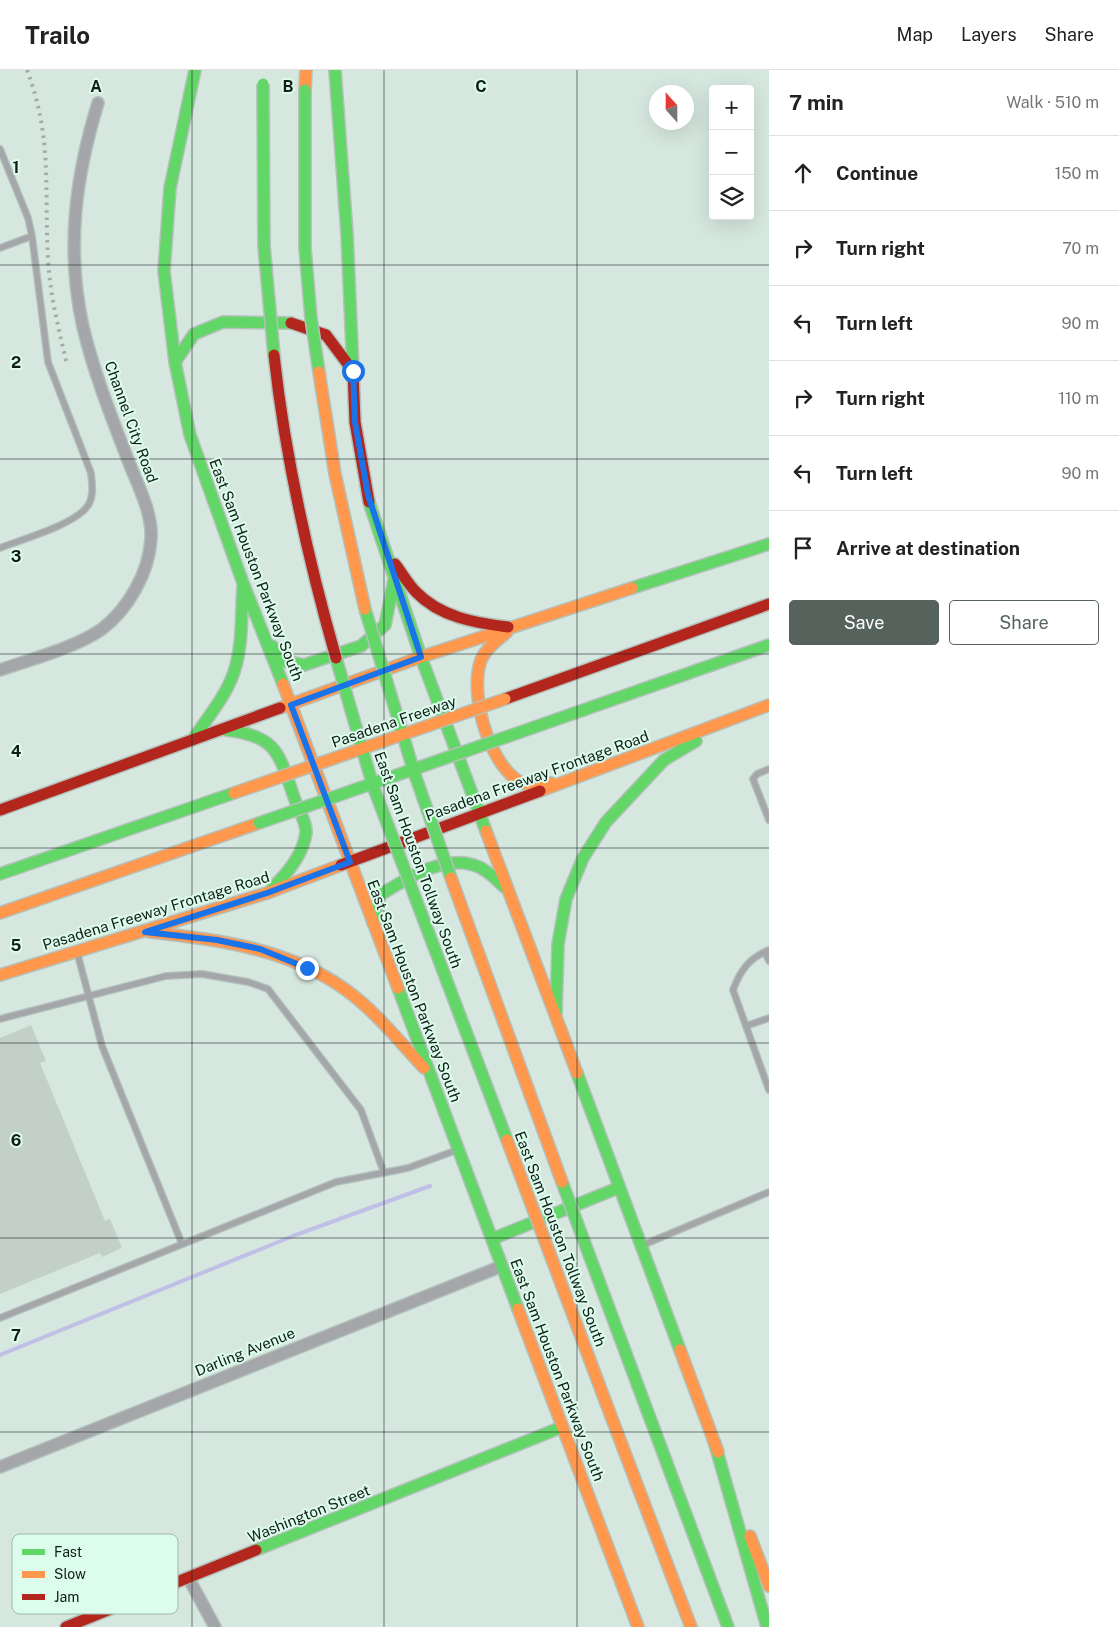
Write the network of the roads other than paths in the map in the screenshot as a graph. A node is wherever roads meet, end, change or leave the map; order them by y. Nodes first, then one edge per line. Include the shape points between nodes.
1 (195, 70) edge
2 (264, 70) edge
3 (306, 70) edge
4 (335, 70) edge
5 (98, 104) dead end
6 (0, 150) edge
7 (32, 236) junction
8 (0, 248) edge
9 (175, 362) junction
10 (353, 371) junction
11 (769, 544) edge
12 (0, 548) edge
13 (386, 552) junction
14 (395, 578) junction
15 (243, 583) junction
16 (769, 604) edge
17 (513, 627) junction
18 (263, 634) junction
19 (769, 645) edge
20 (421, 657) junction
21 (0, 670) edge
22 (291, 705) junction
23 (769, 705) edge
24 (736, 717) junction
25 (220, 730) junction
26 (194, 738) junction
27 (769, 770) edge
28 (566, 782) junction
29 (0, 810) edge
30 (480, 813) junction
31 (769, 820) edge
32 (350, 862) junction
33 (0, 874) edge
34 (507, 889) junction
35 (267, 893) junction
36 (0, 913) edge
37 (373, 923) junction
38 (145, 932) junction
39 (767, 951) edge
40 (77, 952) junction
41 (769, 961) edge
42 (0, 975) edge
43 (89, 997) junction
44 (0, 1018) edge
45 (769, 1018) edge
46 (556, 1022) junction
47 (746, 1026) junction
48 (429, 1073) junction
49 (769, 1090) edge
50 (458, 1150) junction
51 (384, 1173) junction
52 (618, 1188) junction
53 (769, 1192) edge
54 (492, 1239) junction
55 (182, 1244) junction
56 (641, 1246) junction
57 (502, 1266) junction
58 (0, 1318) edge
59 (562, 1427) junction
60 (714, 1440) junction
61 (0, 1466) edge
62 (189, 1579) junction
63 (178, 1583) edge
64 (769, 1586) edge
65 (99, 1614) edge
66 (66, 1627) edge
67 (215, 1627) edge
68 (638, 1627) edge
69 (691, 1627) edge
70 (728, 1627) edge
71 (767, 1627) edge

1 - 9 main road, East Sam Houston Parkway South via 170,188 165,252 164,271
2 - 69 main road, East Sam Houston Tollway South, bridge via 264,246 271,332 293,482 326,623 373,786
3 - 70 main road, East Sam Houston Tollway South, bridge via 306,248 311,318 335,474 366,612 414,772 472,939
4 - 10 main road
5 - 21 street, Channel City Road via 83,152 77,192 74,235 79,298 95,372 146,507 152,538 147,561 124,609 101,630
6 - 7 lane via 28,218
7 - 8 lane
7 - 12 lane via 48,362 91,474 93,488 89,504 76,517
9 - 10 main road via 194,334 223,322 293,323 326,334
9 - 15 main road, East Sam Houston Parkway South via 190,435
10 - 13 main road via 355,422 368,495
11 - 17 main road
13 - 14 main road
13 - 17 main road via 419,595 438,609 468,622
14 - 18 main road via 385,625 361,646 304,665 283,661
14 - 20 main road
15 - 18 main road, East Sam Houston Parkway South
15 - 26 main road via 240,639 234,672
16 - 33 main road, Pasadena Freeway, bridge
17 - 20 main road
17 - 28 main road via 486,651 478,666 484,725 490,746 515,779 532,784
18 - 22 main road, East Sam Houston Parkway South
19 - 36 main road, bridge
20 - 22 main road
20 - 30 main road
22 - 25 main road
22 - 32 main road, East Sam Houston Parkway South
23 - 24 main road, Pasadena Freeway Frontage Road
24 - 28 main road, Pasadena Freeway Frontage Road
24 - 46 main road via 664,760 606,822 583,858 566,899 558,944
25 - 26 main road
25 - 35 main road via 257,736 277,751 306,830 299,855
26 - 29 main road
27 - 31 lane via 757,774 754,780
28 - 30 main road, Pasadena Freeway Frontage Road
30 - 32 main road, Pasadena Freeway Frontage Road
30 - 34 main road
32 - 35 main road, Pasadena Freeway Frontage Road
32 - 37 main road, East Sam Houston Parkway South
34 - 37 main road via 477,866 459,862 408,877 380,895
34 - 46 main road
35 - 38 main road, Pasadena Freeway Frontage Road
37 - 48 main road, East Sam Houston Parkway South
38 - 40 main road, Pasadena Freeway Frontage Road
38 - 48 main road via 217,940 260,949 307,968 345,989 365,1006
39 - 41 lane
39 - 47 lane via 756,955 740,972 733,990
40 - 42 main road, Pasadena Freeway Frontage Road
40 - 43 lane
43 - 44 lane
43 - 51 lane via 166,976 202,974 268,989 361,1110
43 - 55 lane via 102,1046
45 - 47 lane
46 - 52 main road
47 - 49 lane
48 - 50 main road, East Sam Houston Parkway South
50 - 51 lane
50 - 54 main road, East Sam Houston Parkway South
51 - 55 lane via 336,1182
52 - 54 main road
52 - 56 main road
53 - 56 lane
54 - 57 main road, East Sam Houston Parkway South
55 - 58 lane
56 - 60 main road
57 - 59 main road, East Sam Houston Parkway South
57 - 61 street, Darling Avenue
59 - 62 main road, Washington Street
59 - 68 main road, East Sam Houston Parkway South
60 - 64 main road
60 - 71 main road
62 - 63 main road, Washington Street
62 - 67 street
65 - 66 main road, Washington Street

